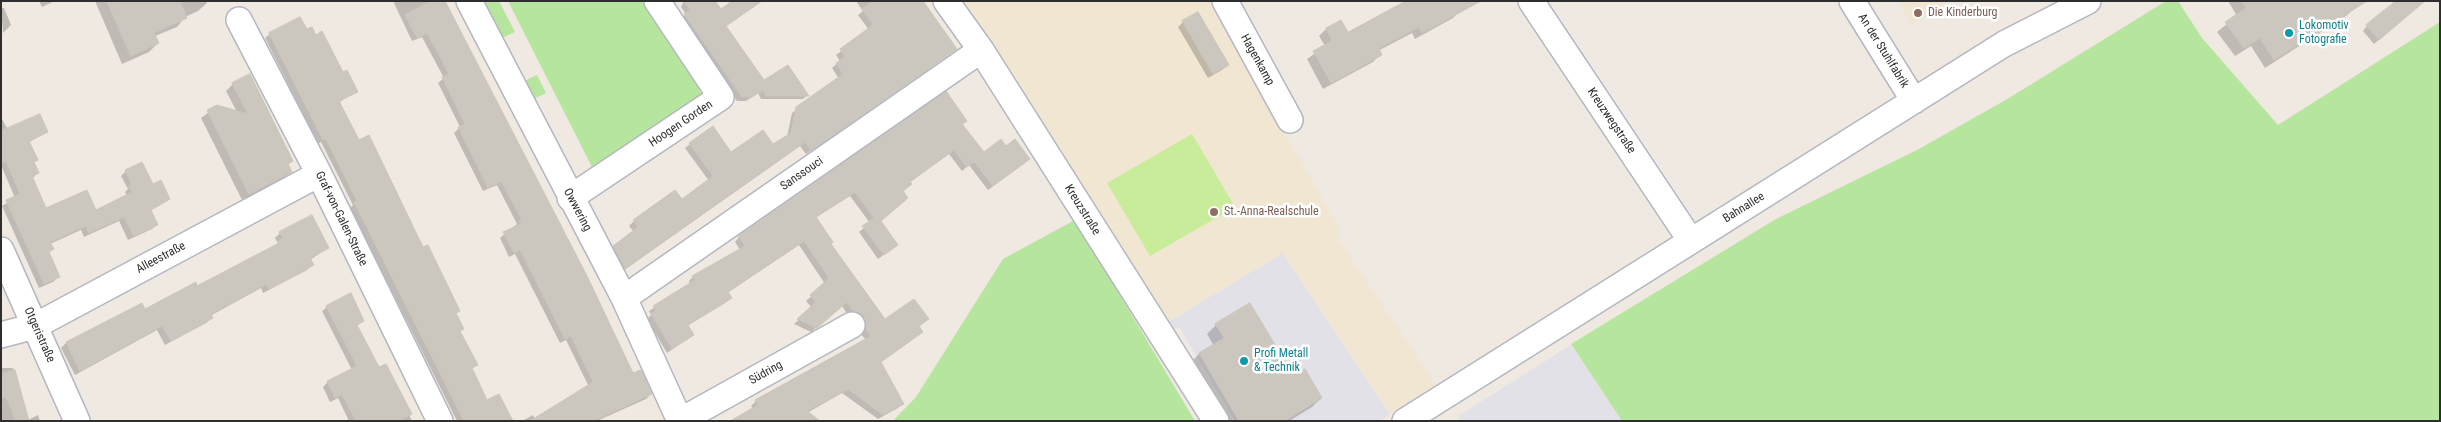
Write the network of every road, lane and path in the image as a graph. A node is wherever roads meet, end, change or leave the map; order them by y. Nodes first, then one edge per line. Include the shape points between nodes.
1 (469, 1) edge
2 (657, 1) edge
3 (946, 1) edge
4 (1224, 1) edge
5 (1531, 1) edge
6 (1852, 1) edge
7 (2088, 1) edge
8 (240, 20) dead end
9 (981, 50) junction
10 (1914, 101) junction
11 (1290, 120) dead end
12 (319, 174) junction
13 (570, 198) junction
14 (1691, 241) junction
15 (1, 250) edge
16 (624, 298) junction
17 (852, 325) dead end
18 (35, 326) junction
19 (1, 335) edge
20 (77, 421) edge
21 (440, 421) edge
22 (680, 421) edge
23 (1216, 421) edge
24 (1405, 421) edge

1 - 13 street, Owwering
2 - 13 street, Hoogen Gorden via 721,97
3 - 9 street, Kreuzstraße
4 - 11 street, Hagenkamp
5 - 14 street, Kreuzwegstraße
6 - 10 street, An der Stuhlfabrik
7 - 10 street, Bahnallee via 2004,44
8 - 12 street, Graf-von-Galen-Straße
9 - 16 street, Sanssouci
9 - 23 street, Kreuzstraße
10 - 14 street, Bahnallee
12 - 18 street, Alleestraße
12 - 21 street, Graf-von-Galen-Straße
13 - 16 street, Owwering
14 - 24 street, Bahnallee
15 - 18 street, Otgeristraße
16 - 22 street, Owwering
17 - 22 street, Südring
18 - 19 street, Alleestraße
18 - 20 street, Otgeristraße

